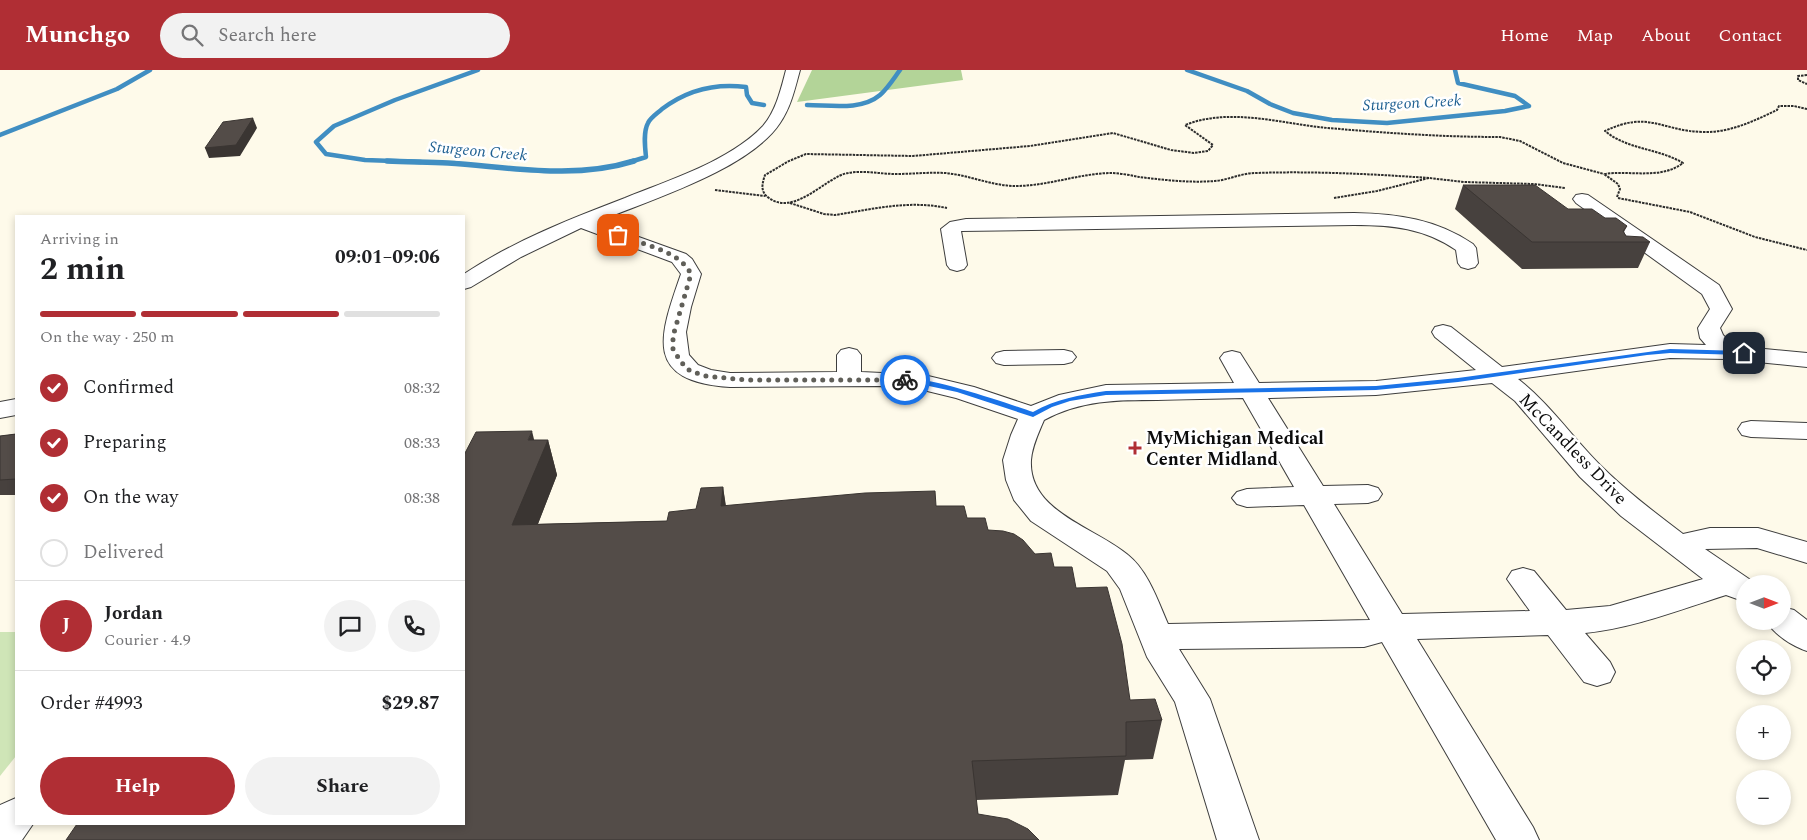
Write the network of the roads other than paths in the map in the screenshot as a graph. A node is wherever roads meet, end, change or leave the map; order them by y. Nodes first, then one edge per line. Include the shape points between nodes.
1 (793, 70) edge
2 (1579, 207) edge
3 (581, 222) junction
4 (1631, 257) edge
5 (1665, 258) junction
6 (1468, 263) dead end
7 (957, 265) dead end
8 (465, 282) edge
9 (1443, 332) dead end
10 (1727, 352) junction
11 (849, 355) dead end
12 (1064, 357) dead end
13 (1004, 358) dead end
14 (1232, 358) dead end
15 (1807, 360) edge
16 (1498, 374) junction
17 (848, 379) junction
18 (1250, 390) junction
19 (15, 407) edge
20 (0, 410) edge
21 (1033, 414) junction
22 (1751, 429) dead end
23 (1807, 431) edge
24 (1368, 494) dead end
25 (1313, 495) junction
26 (1247, 498) dead end
27 (1677, 545) junction
28 (1807, 552) edge
29 (1523, 579) dead end
30 (1736, 586) edge
31 (1736, 587) edge
32 (1558, 623) junction
33 (1791, 626) edge
34 (1392, 627) junction
35 (1156, 637) junction
36 (1807, 638) edge
37 (1597, 672) dead end
38 (15, 817) edge
39 (0, 836) edge
40 (1238, 840) edge
41 (1518, 840) edge

1 - 3 street via 778,114 751,144 695,175
2 - 5 street via 1603,214
3 - 8 street via 523,247
3 - 17 street via 654,248 685,263 691,274 673,336 673,349 690,371 731,380
4 - 5 street
5 - 10 street via 1711,290 1721,309 1709,328 1712,338
6 - 7 street via 1466,248 1438,230 1391,219 1178,225 957,226 951,230
9 - 16 street, McCandless Drive
10 - 15 street
10 - 16 street via 1647,353
11 - 17 street
12 - 13 street
14 - 18 street
16 - 18 street via 1376,388
16 - 27 street, McCandless Drive via 1537,410 1590,471
17 - 21 street via 924,382
18 - 21 street via 1087,395 1050,405
18 - 25 street
19 - 20 street
21 - 35 street via 1017,460 1028,500 1042,514 1118,563 1135,587
22 - 23 street
24 - 25 street
25 - 26 street
25 - 34 street
27 - 28 street via 1710,538 1758,538
27 - 30 street, McCandless Drive
29 - 32 street
31 - 32 street via 1610,618
32 - 34 street
32 - 37 street
33 - 36 street
34 - 35 street via 1364,634
34 - 41 street
35 - 40 street via 1165,658 1192,699
38 - 39 street

